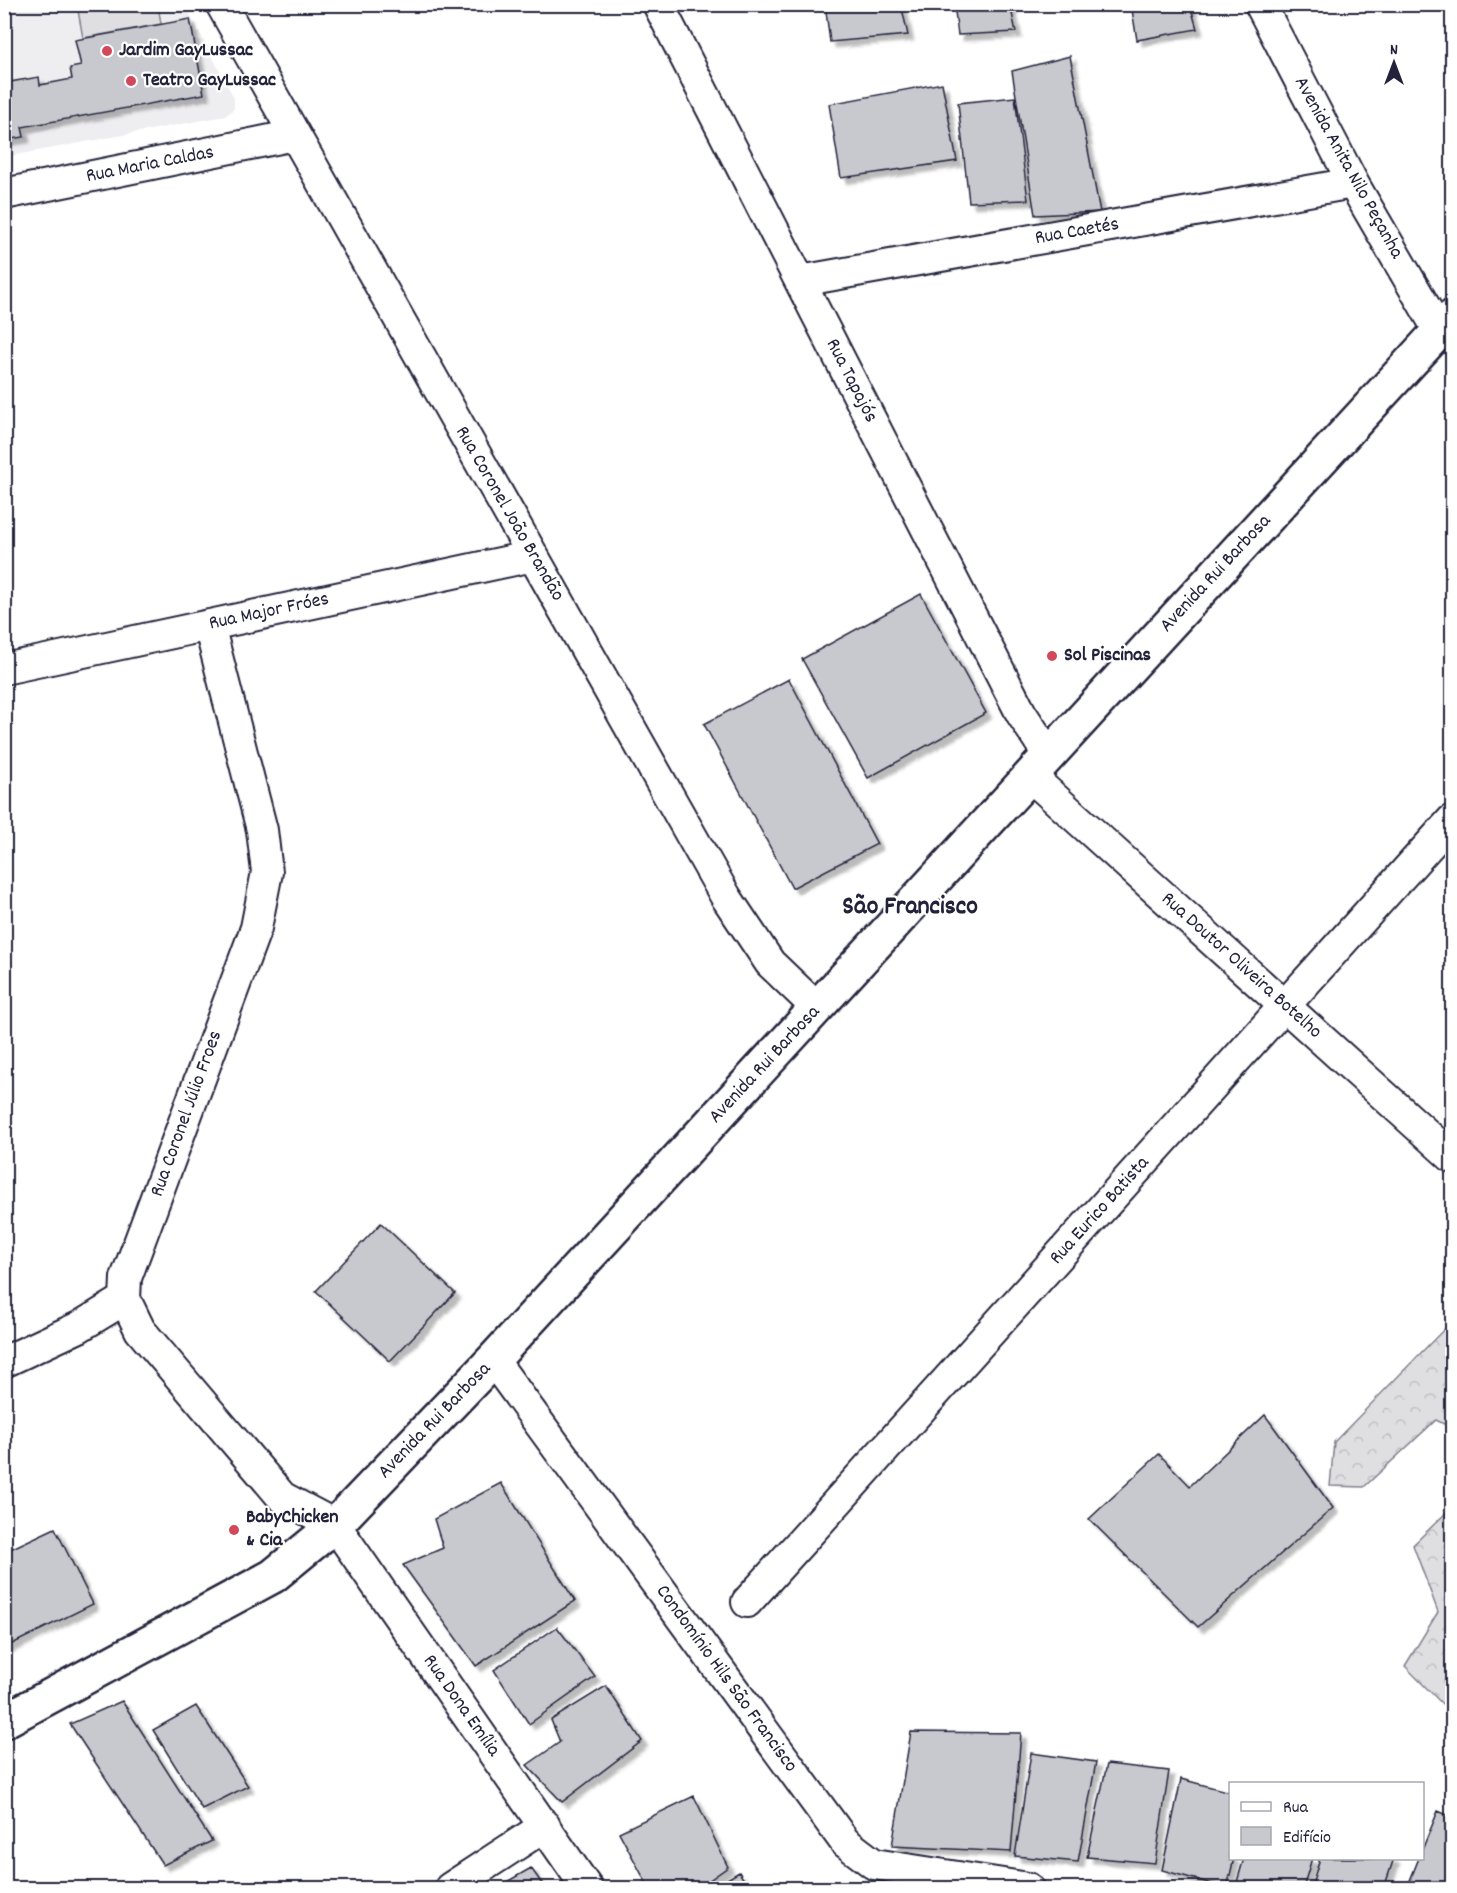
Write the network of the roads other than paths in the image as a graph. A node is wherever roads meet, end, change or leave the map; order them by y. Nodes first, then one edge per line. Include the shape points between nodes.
1 (221, 4) edge
2 (658, 4) edge
3 (1260, 4) edge
4 (295, 135) junction
5 (1353, 183) junction
6 (4, 194) edge
7 (800, 281) junction
8 (1446, 324) edge
9 (533, 556) junction
10 (209, 625) junction
11 (4, 669) edge
12 (1040, 766) junction
13 (1452, 820) edge
14 (1285, 1006) junction
15 (817, 1008) junction
16 (1452, 1157) edge
17 (125, 1299) junction
18 (493, 1360) junction
19 (4, 1362) edge
20 (335, 1525) junction
21 (747, 1602) dead end
22 (4, 1721) edge
23 (545, 1826) junction
24 (450, 1888) edge
25 (587, 1888) edge
26 (1028, 1888) edge

1 - 4 street, Rua Coronel João Brandão
2 - 7 street, Rua Tapajós
3 - 5 street, Avenida Anita Nilo Peçanha
4 - 6 street, Rua Maria Caldas
4 - 9 street, Rua Coronel João Brandão
5 - 7 street, Rua Caetés
5 - 8 street, Avenida Anita Nilo Peçanha
7 - 12 street, Rua Tapajós via 1022,712
8 - 12 main road, Avenida Rui Barbosa
9 - 10 street, Rua Major Fróes
9 - 15 street, Rua Coronel João Brandão via 726,897 770,963
10 - 11 street, Rua Major Fróes
10 - 17 street, Rua Coronel Júlio Froes via 262,830 267,872 256,928 126,1278
12 - 14 street, Rua Doutor Oliveira Botelho
12 - 15 main road, Avenida Rui Barbosa
13 - 14 street, Rua Eurico Batista
14 - 16 street, Rua Doutor Oliveira Botelho
14 - 21 street, Rua Eurico Batista
15 - 18 main road, Avenida Rui Barbosa
17 - 19 street via 79,1328
17 - 20 street via 140,1330 282,1497
18 - 20 main road, Avenida Rui Barbosa
18 - 26 street, Condomínio Hils São Francisco via 845,1842 874,1864
20 - 22 main road, Avenida Rui Barbosa via 273,1576
20 - 23 street, Rua Dona Emília
23 - 24 street
23 - 25 street, Rua Dona Emília

